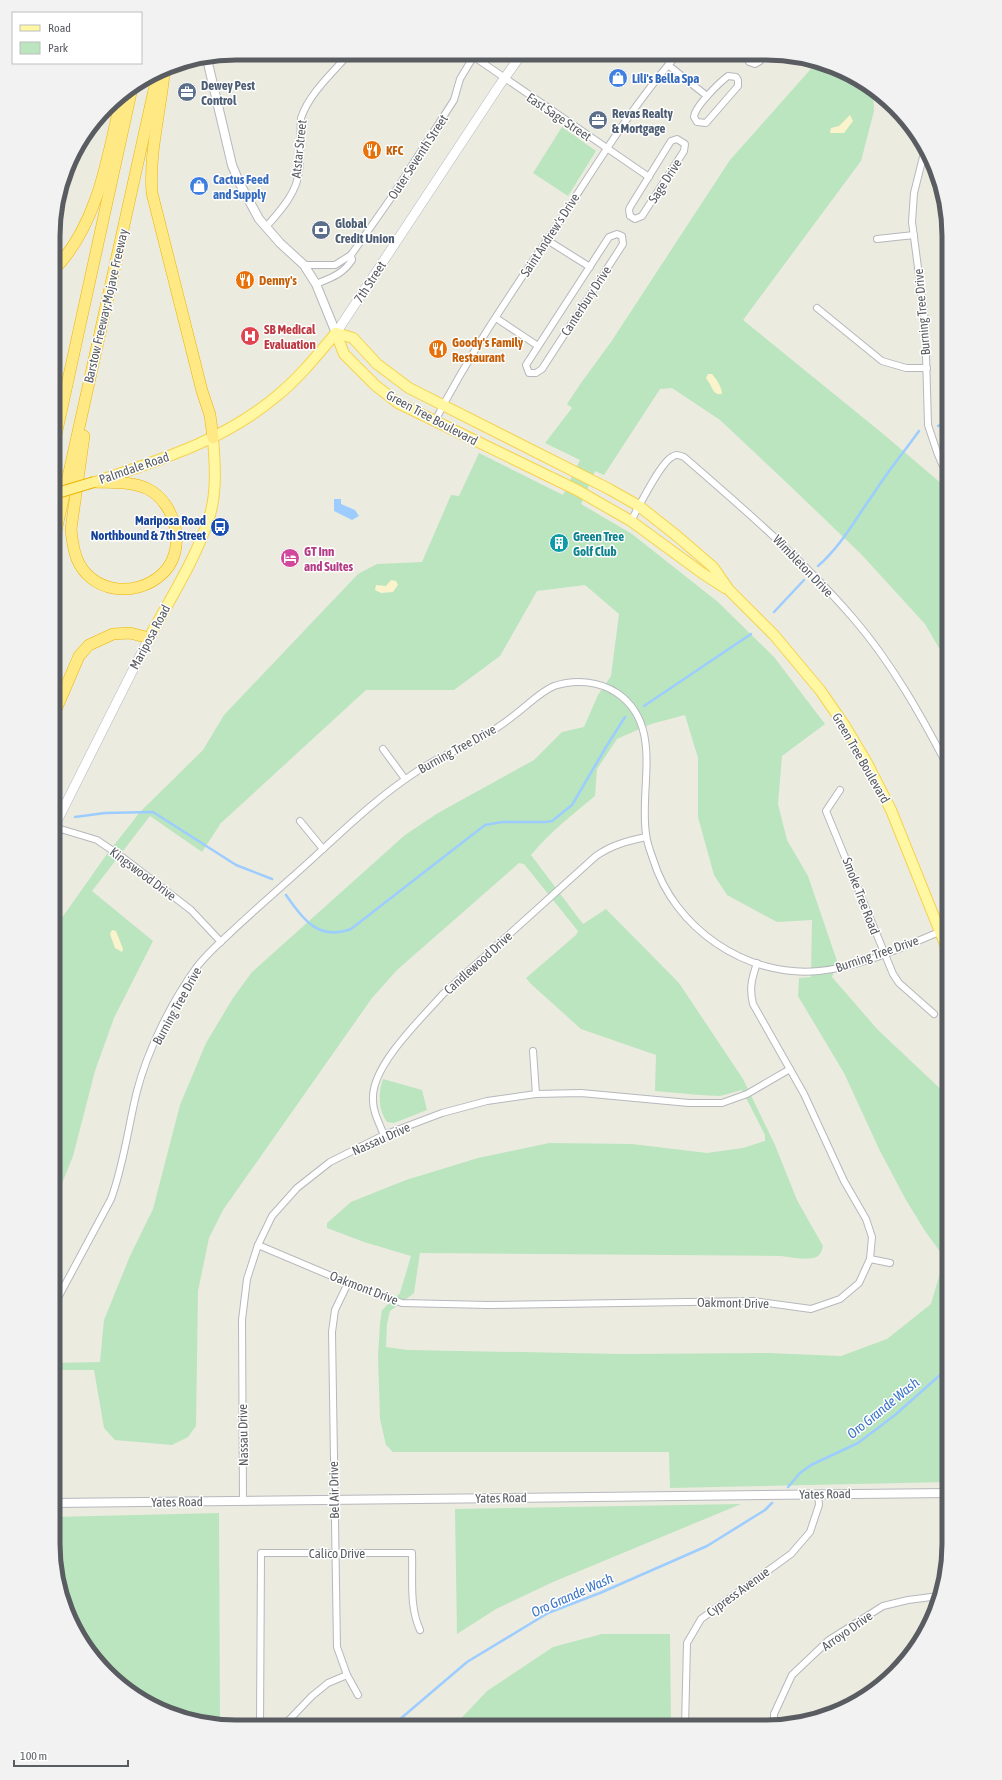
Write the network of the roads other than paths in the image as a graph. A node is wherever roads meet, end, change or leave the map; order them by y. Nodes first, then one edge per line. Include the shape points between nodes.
1 (344, 60) edge
2 (470, 60) edge
3 (480, 60) edge
4 (517, 60) edge
5 (672, 60) edge
6 (748, 60) edge
7 (761, 60) edge
8 (209, 62) edge
9 (668, 65) junction
10 (164, 75) edge
11 (504, 78) junction
12 (156, 79) edge
13 (130, 95) edge
14 (707, 96) junction
15 (120, 104) edge
16 (607, 149) junction
17 (923, 157) edge
18 (649, 177) junction
19 (266, 227) junction
20 (914, 235) junction
21 (877, 239) dead end
22 (547, 240) junction
23 (351, 255) junction
24 (60, 263) edge
25 (304, 265) junction
26 (590, 267) junction
27 (316, 284) junction
28 (817, 308) dead end
29 (496, 318) junction
30 (336, 333) junction
31 (538, 346) junction
32 (94, 363) junction
33 (927, 368) junction
34 (443, 405) junction
35 (60, 417) edge
36 (435, 421) junction
37 (213, 438) junction
38 (942, 464) edge
39 (94, 482) junction
40 (60, 492) edge
41 (639, 506) junction
42 (60, 513) edge
43 (631, 521) junction
44 (729, 590) junction
45 (149, 638) junction
46 (60, 700) edge
47 (383, 748) dead end
48 (942, 755) edge
49 (405, 779) junction
50 (840, 790) dead end
51 (60, 815) edge
52 (300, 821) dead end
53 (60, 829) edge
54 (646, 837) junction
55 (323, 849) junction
56 (942, 925) edge
57 (942, 931) edge
58 (221, 942) junction
59 (883, 954) junction
60 (757, 963) junction
61 (934, 1014) dead end
62 (533, 1051) dead end
63 (790, 1069) junction
64 (536, 1094) junction
65 (384, 1135) junction
66 (258, 1245) junction
67 (870, 1259) junction
68 (890, 1263) dead end
69 (348, 1283) junction
70 (60, 1294) edge
71 (942, 1493) edge
72 (818, 1494) junction
73 (334, 1500) junction
74 (243, 1501) junction
75 (60, 1503) edge
76 (335, 1553) junction
77 (934, 1597) edge
78 (420, 1630) dead end
79 (347, 1675) junction
80 (358, 1695) dead end
81 (260, 1720) edge
82 (289, 1720) edge
83 (685, 1720) edge
84 (774, 1720) edge

1 - 19 street, Atstar Street via 303,112 297,182 283,208
2 - 23 street, Outer Seventh Street via 460,79 454,100 392,198
3 - 11 street, East Sage Street
4 - 11 main road, 7th Street
5 - 9 street, Saint Andrew's Drive
6 - 7 street via 755,64
8 - 19 street via 232,165 246,198
9 - 14 street
9 - 16 street, Saint Andrew's Drive
10 - 37 highway via 153,144 150,174 152,193 210,415
11 - 16 street, East Sage Street
11 - 30 main road, 7th Street
12 - 32 highway, Barstow Freeway;Mojave Freeway
13 - 35 highway, Barstow Freeway;Mojave Freeway
14 - 14 street via 694,115 695,120 700,123 706,123 738,86 738,80 734,76 728,76
15 - 24 highway via 104,171 90,214 76,243
16 - 18 street, East Sage Street
16 - 22 street, Saint Andrew's Drive
17 - 20 street, Burning Tree Drive via 913,199
18 - 18 street, Sage Drive via 629,210 630,216 635,219 642,216 684,150 683,141 671,141
19 - 25 street
20 - 21 street
20 - 33 street, Burning Tree Drive via 925,320
22 - 26 street, Canterbury Drive
22 - 29 street, Saint Andrew's Drive
23 - 25 street via 335,265
23 - 27 street, Outer Seventh Street via 352,260 346,269
25 - 27 street
26 - 31 street, Canterbury Drive
26 - 31 street, Canterbury Drive via 609,237 617,234 622,236 623,244 542,369 532,374 526,365
27 - 30 street
28 - 33 street via 882,361 906,368
29 - 31 street
29 - 34 street, Saint Andrew's Drive via 464,366
30 - 34 main road, Green Tree Boulevard via 353,338 394,378
30 - 36 main road, Green Tree Boulevard via 344,354 374,385 398,403
30 - 37 main road, 7th Street via 279,395
32 - 39 highway via 71,529 72,544 84,571 95,581 121,590 152,582 162,574 174,554 176,528 167,507 154,494 138,486
32 - 42 highway, Barstow Freeway;Mojave Freeway
33 - 38 street, Burning Tree Drive via 928,425
34 - 36 street, Saint Andrew's Drive
34 - 41 main road, Green Tree Boulevard
36 - 43 main road, Green Tree Boulevard via 577,490
37 - 39 main road, Palmdale Road via 159,461
37 - 45 main road, Mariposa Road via 214,489 210,514 191,558
39 - 40 highway, Palmdale Road, bridge
41 - 43 street, Wimbleton Drive
41 - 44 main road, Green Tree Boulevard via 713,567
41 - 48 street, Wimbleton Drive via 670,457 684,456 761,523 854,619 892,670
43 - 44 main road, Green Tree Boulevard
44 - 56 main road, Green Tree Boulevard via 774,635 820,690 845,726 891,810
45 - 46 highway via 130,633 113,634 89,646 79,656
45 - 51 main road, Mariposa Road
47 - 49 street
49 - 54 street, Burning Tree Drive via 432,762 486,735 553,686 570,682 595,684 616,693 630,704 638,715 643,729 646,742
49 - 55 street, Burning Tree Drive
50 - 59 street, Smoke Tree Road via 826,811
52 - 55 street
53 - 58 street, Kingswood Drive via 97,840 122,856 191,910
54 - 60 street, Burning Tree Drive via 662,883 690,922 719,946
54 - 65 street, Candlewood Drive via 623,842 596,856 429,1009 392,1053 376,1077 374,1107
55 - 58 street, Burning Tree Drive
57 - 59 street, Burning Tree Drive
58 - 70 street, Burning Tree Drive via 198,966 180,993 157,1038 140,1080 111,1199
59 - 60 street, Burning Tree Drive via 845,967 817,972 782,969
59 - 61 street, Smoke Tree Road via 899,983
60 - 63 street, Oakmont Drive via 750,983 752,1004
62 - 64 street
63 - 64 street, Nassau Drive via 747,1094 722,1103 689,1104 581,1093
63 - 67 street, Oakmont Drive via 818,1120 844,1181 866,1219 872,1237
64 - 65 street, Nassau Drive via 486,1101 442,1113
65 - 66 street, Nassau Drive via 330,1162 297,1188 272,1216
66 - 69 street, Oakmont Drive
66 - 74 street, Nassau Drive via 247,1279 242,1320
67 - 68 street
67 - 69 street, Oakmont Drive via 859,1283 840,1299 811,1309 754,1301 488,1304 402,1302
69 - 73 street, Bel Air Drive via 335,1310 332,1332
71 - 72 street, Yates Road
72 - 73 street, Yates Road
72 - 83 street, Cypress Avenue via 819,1505 810,1532 791,1554 701,1619 687,1643
73 - 74 street, Yates Road
73 - 76 street, Bel Air Drive
74 - 75 street, Yates Road
76 - 78 street, Calico Drive via 412,1553 413,1605
76 - 79 street, Bel Air Drive via 337,1647
76 - 81 street, Calico Drive via 261,1554
77 - 84 street, Arroyo Drive via 883,1606 830,1640 792,1675 774,1714
79 - 80 street, Bel Air Drive
79 - 82 street via 328,1683

